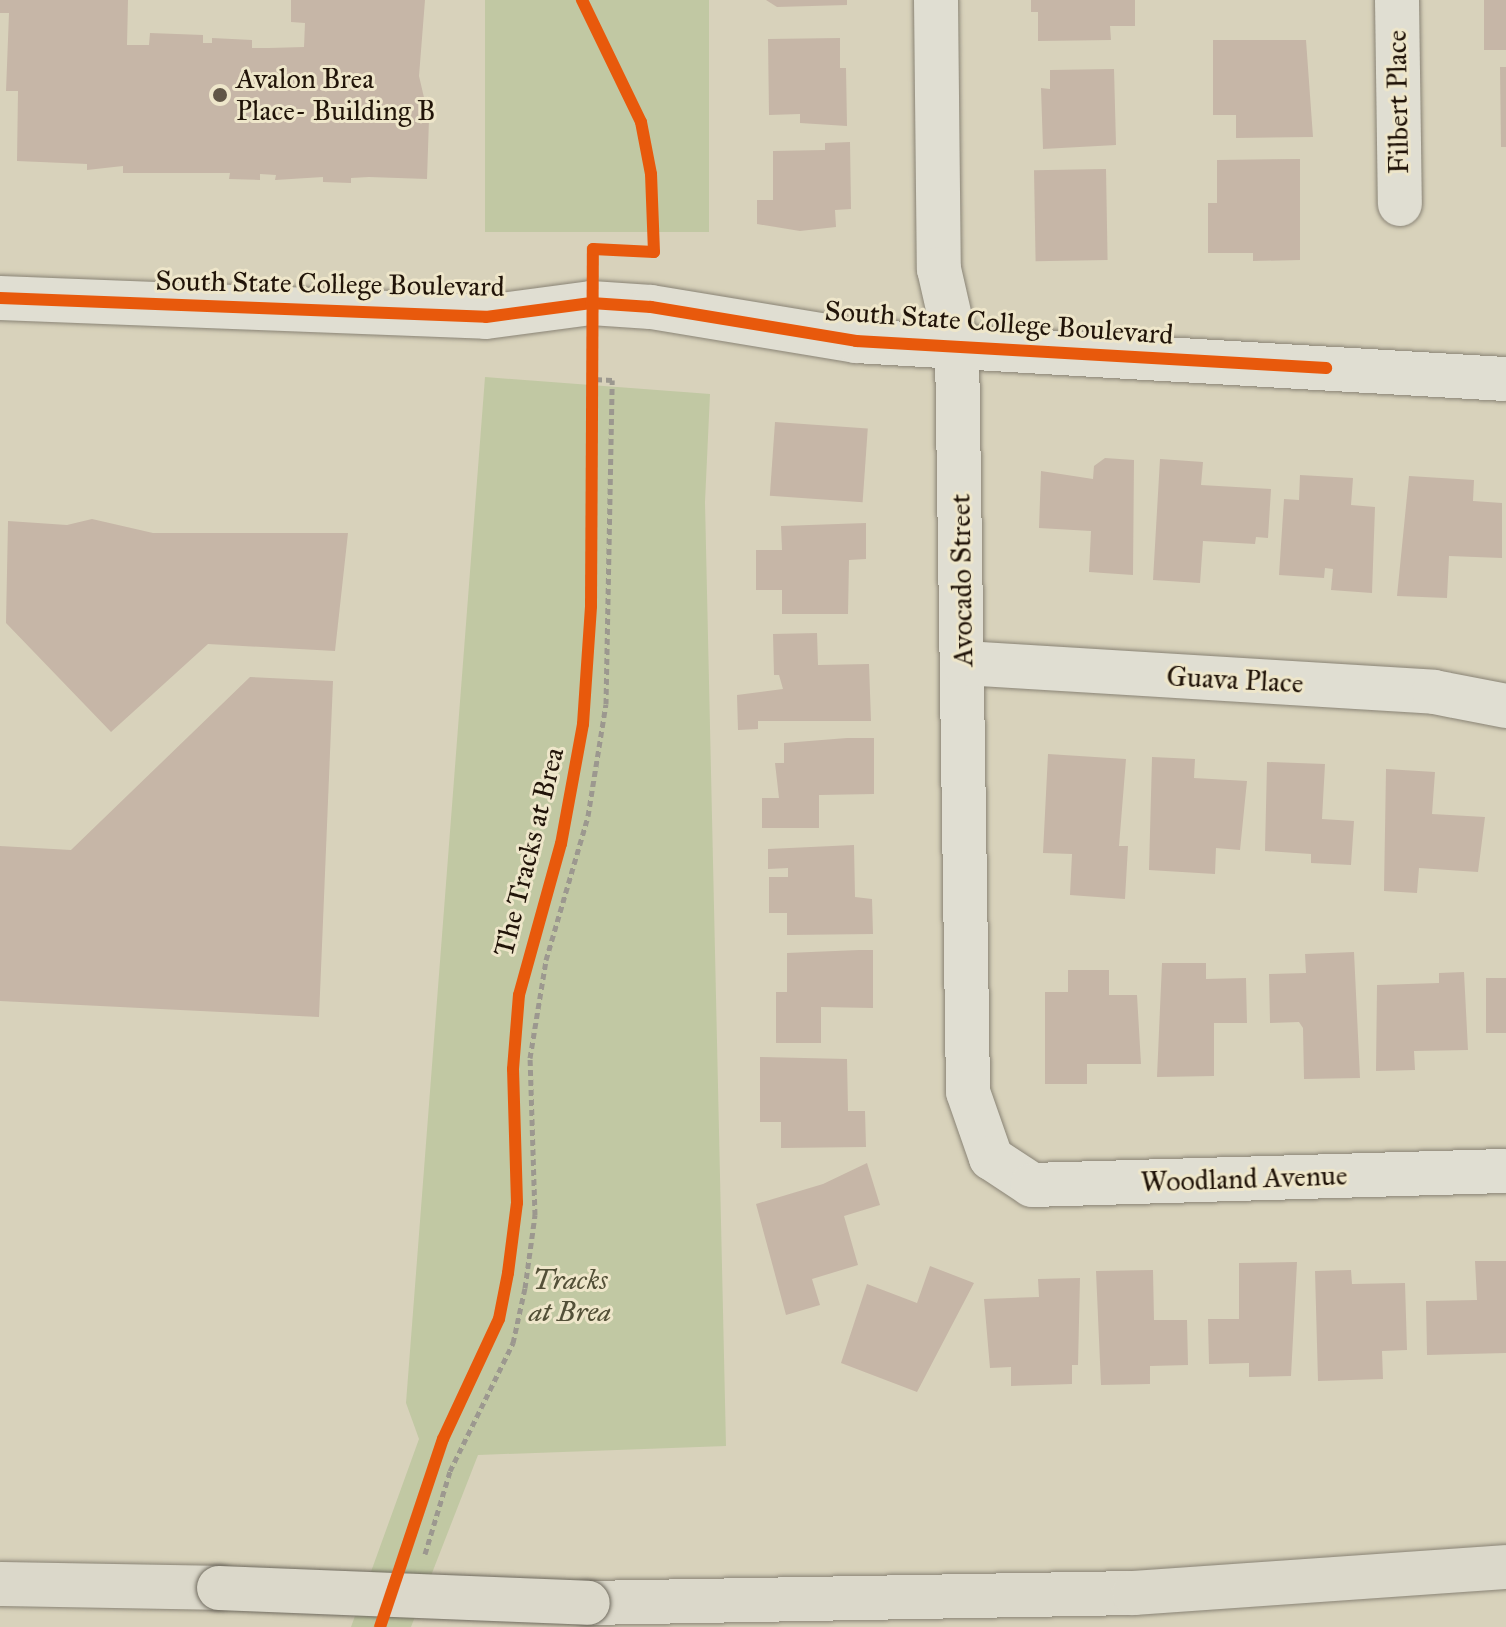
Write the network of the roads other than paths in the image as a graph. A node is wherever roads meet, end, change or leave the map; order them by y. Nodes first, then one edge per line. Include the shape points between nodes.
1 (936, 0) edge
2 (1397, 0) edge
3 (1400, 204) dead end
4 (0, 298) edge
5 (957, 348) junction
6 (1506, 379) edge
7 (964, 663) junction
8 (1506, 706) edge
9 (991, 1158) joint
10 (1506, 1171) edge
11 (1506, 1567) edge
12 (0, 1584) edge

1 - 5 street, Avocado Street via 939,269
2 - 3 street, Filbert Place
4 - 5 street, South State College Boulevard via 486,317 591,303 651,307 856,341
5 - 6 street, South State College Boulevard
5 - 7 street, Avocado Street
7 - 8 street, Guava Place via 1434,692
7 - 9 street, Avocado Street via 968,1092
9 - 10 street, Woodland Avenue via 1032,1185
11 - 12 highway, bridge via 1134,1593 588,1603

